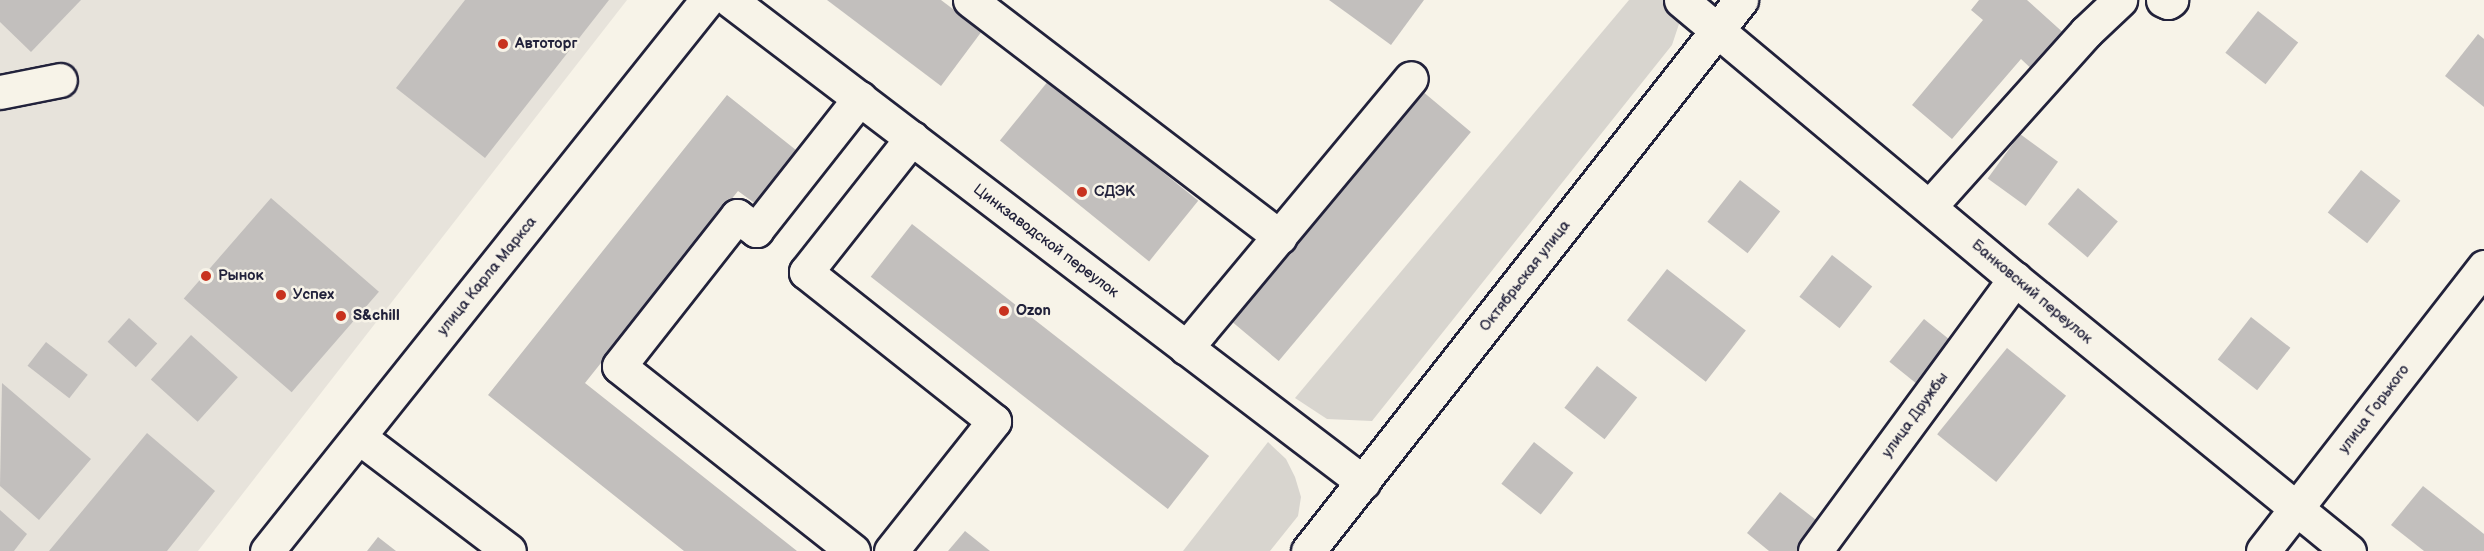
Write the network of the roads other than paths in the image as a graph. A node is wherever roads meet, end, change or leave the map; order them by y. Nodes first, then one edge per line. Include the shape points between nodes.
1 (708, 0) edge
2 (730, 0) edge
3 (970, 0) edge
4 (1681, 0) edge
5 (1741, 0) edge
6 (2120, 0) edge
7 (2163, 0) edge
8 (2170, 0) edge
9 (1718, 29) junction
10 (1411, 78) dead end
11 (60, 80) dead end
12 (0, 92) edge
13 (860, 98) junction
14 (912, 138) junction
15 (1930, 206) junction
16 (1280, 237) junction
17 (2484, 267) edge
18 (2015, 279) junction
19 (1186, 348) junction
20 (358, 437) junction
21 (1363, 482) junction
22 (2298, 510) junction
23 (267, 551) edge
24 (509, 551) edge
25 (853, 551) edge
26 (891, 551) edge
27 (1308, 551) edge
28 (1815, 551) edge
29 (2263, 551) edge
30 (2349, 551) edge

1 - 20 street, улица Карла Маркса
2 - 13 street, Цинкзаводской переулок
3 - 16 street
4 - 9 street, Банковский переулок
5 - 9 street, Октябрьская улица
6 - 15 street via 2086,32
7 - 8 street
9 - 15 street, Банковский переулок
9 - 21 street, Октябрьская улица
10 - 16 street
11 - 12 street
13 - 14 street, Цинкзаводской переулок
13 - 25 street via 756,230 737,216 619,366
14 - 19 street, Цинкзаводской переулок
14 - 26 street via 806,272 994,421
15 - 18 street, Банковский переулок
16 - 19 street
17 - 22 street, улица Горького
18 - 22 street, Банковский переулок
18 - 28 street, улица Дружбы
19 - 21 street, Цинкзаводской переулок
20 - 23 street, улица Карла Маркса
20 - 24 street
21 - 27 street, Октябрьская улица
22 - 29 street, улица Горького
22 - 30 street, Банковский переулок

